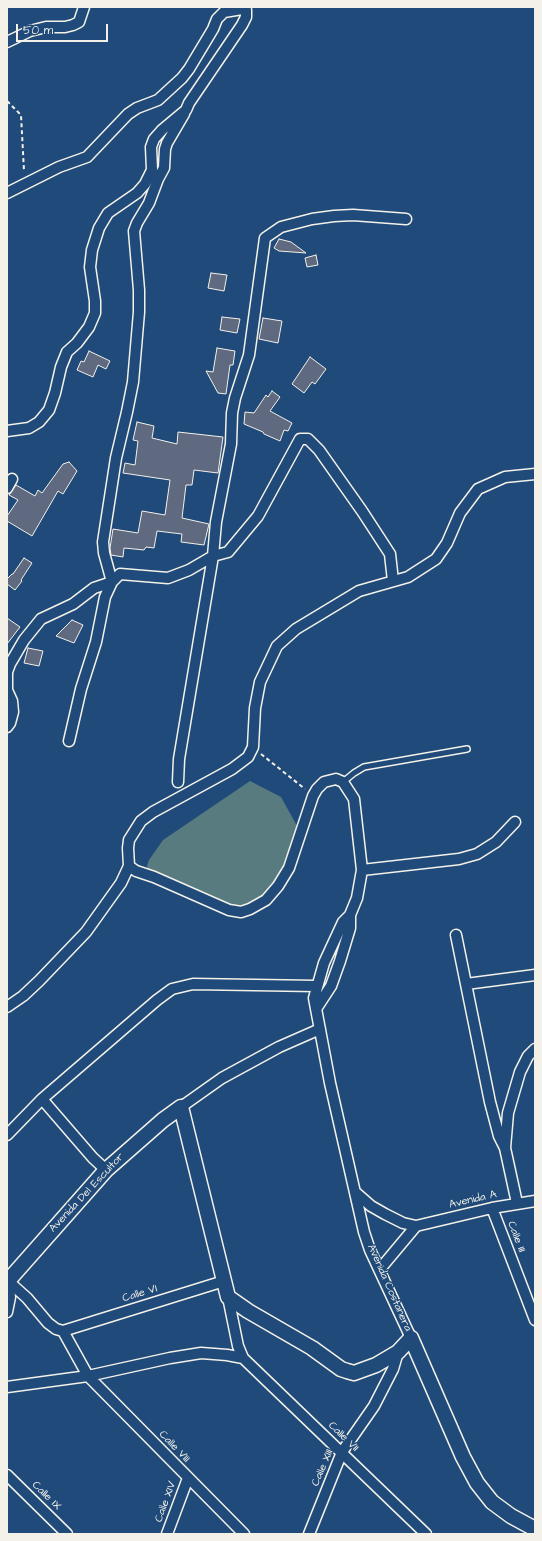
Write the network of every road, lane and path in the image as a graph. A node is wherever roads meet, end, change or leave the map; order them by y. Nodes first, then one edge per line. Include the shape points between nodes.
1 (84, 7) edge
2 (247, 8) edge
3 (7, 42) edge
4 (7, 101) edge
5 (186, 110) junction
6 (25, 183) junction
7 (7, 193) edge
8 (406, 219) dead end
9 (7, 431) edge
10 (535, 474) edge
11 (214, 556) junction
12 (393, 581) junction
13 (112, 582) junction
14 (7, 690) edge
15 (7, 727) edge
16 (69, 741) dead end
17 (253, 747) junction
18 (467, 749) dead end
19 (178, 782) dead end
20 (343, 782) junction
21 (313, 796) junction
22 (515, 822) dead end
23 (129, 866) junction
24 (362, 870) junction
25 (350, 915) junction
26 (456, 935) dead end
27 (535, 975) edge
28 (466, 984) junction
29 (316, 986) junction
30 (7, 1006) edge
31 (316, 1009) junction
32 (320, 1029) junction
33 (535, 1049) edge
34 (42, 1099) junction
35 (181, 1107) junction
36 (7, 1136) edge
37 (505, 1148) junction
38 (106, 1170) junction
39 (355, 1192) junction
40 (535, 1201) edge
41 (517, 1203) junction
42 (492, 1208) junction
43 (416, 1226) junction
44 (380, 1269) junction
45 (224, 1281) junction
46 (8, 1282) edge
47 (228, 1297) junction
48 (7, 1312) edge
49 (535, 1320) edge
50 (63, 1330) junction
51 (411, 1338) junction
52 (398, 1352) junction
53 (243, 1358) junction
54 (88, 1376) junction
55 (7, 1387) edge
56 (342, 1452) junction
57 (7, 1475) edge
58 (188, 1478) junction
59 (535, 1529) edge
60 (67, 1534) edge
61 (167, 1534) edge
62 (244, 1534) edge
63 (309, 1534) edge
64 (426, 1534) edge

1 - 3 street via 79,22 73,25 30,31
2 - 5 street via 242,25
2 - 6 street via 224,12 217,19 182,78 158,100 128,114 87,156
4 - 6 path via 21,115
5 - 9 street via 154,139 151,146 152,170 145,184 137,193 108,213 99,228 90,267 95,313 89,327 67,352 60,367 50,410 29,428
5 - 13 street via 167,143 164,168 134,231 139,312 133,382 104,528 104,553
6 - 7 street
8 - 11 street via 334,216 281,227 265,238 249,355 233,406 231,444 216,522
10 - 12 street via 505,477 478,489 460,513 447,543 436,559 408,577
11 - 12 street via 228,552 244,534 258,516 300,439 308,439 319,450 390,554
11 - 13 street via 168,578 120,574
11 - 19 street via 179,759
12 - 17 street via 359,591 296,628 277,646 260,682 255,708
13 - 14 street via 94,588 73,604 41,619 24,640 10,664 7,672
13 - 16 street via 105,596 96,642 80,688
14 - 15 street via 13,712
17 - 21 path
17 - 23 street via 248,757 232,769 141,821 129,840
18 - 20 lane via 364,768
20 - 21 street via 336,779 324,782
20 - 24 street via 354,799
21 - 23 street via 289,868 278,886 266,900 241,912 229,910
22 - 24 street via 496,842 477,854 459,859
23 - 30 street via 121,883 86,932 28,991
24 - 25 street via 357,898
25 - 29 street, Avenida Costanera via 343,922 333,942
25 - 31 street via 350,928 331,986
26 - 28 street
27 - 28 street
28 - 37 street via 490,1102
29 - 31 street, Avenida Costanera
29 - 34 street via 193,984 172,989
31 - 32 street, Avenida Costanera
32 - 35 street, Avenida Del Escultor via 291,1041 222,1078
32 - 39 street, Avenida Costanera
33 - 37 street via 524,1064 516,1082 508,1113
34 - 36 street
34 - 38 street
35 - 38 street, Avenida Del Escultor
35 - 45 street
37 - 41 street
38 - 46 street, Avenida Del Escultor
39 - 43 street via 385,1214
39 - 44 street, Avenida Costanera via 364,1232
40 - 41 street, Avenida A
41 - 42 street, Avenida A
42 - 43 street, Avenida A
42 - 49 street, Calle III
43 - 44 street
44 - 51 street, Avenida Costanera
45 - 47 street
45 - 50 street, Calle VI
46 - 48 street via 10,1297
46 - 50 street via 48,1324
47 - 52 street via 347,1371 354,1373 366,1370
47 - 53 street
50 - 54 street, Calle VIII
51 - 52 street
51 - 59 street, Avenida Costanera via 477,1483 492,1502 510,1516
52 - 56 street, Calle XIII via 393,1369 374,1406
53 - 54 street via 227,1354 201,1353
53 - 56 street, Calle VII
54 - 55 street
54 - 58 street, Calle VIII
56 - 63 street, Calle XIII
56 - 64 street, Calle VII
57 - 60 street, Calle IX
58 - 61 street, Calle XIV
58 - 62 street, Calle VIII

